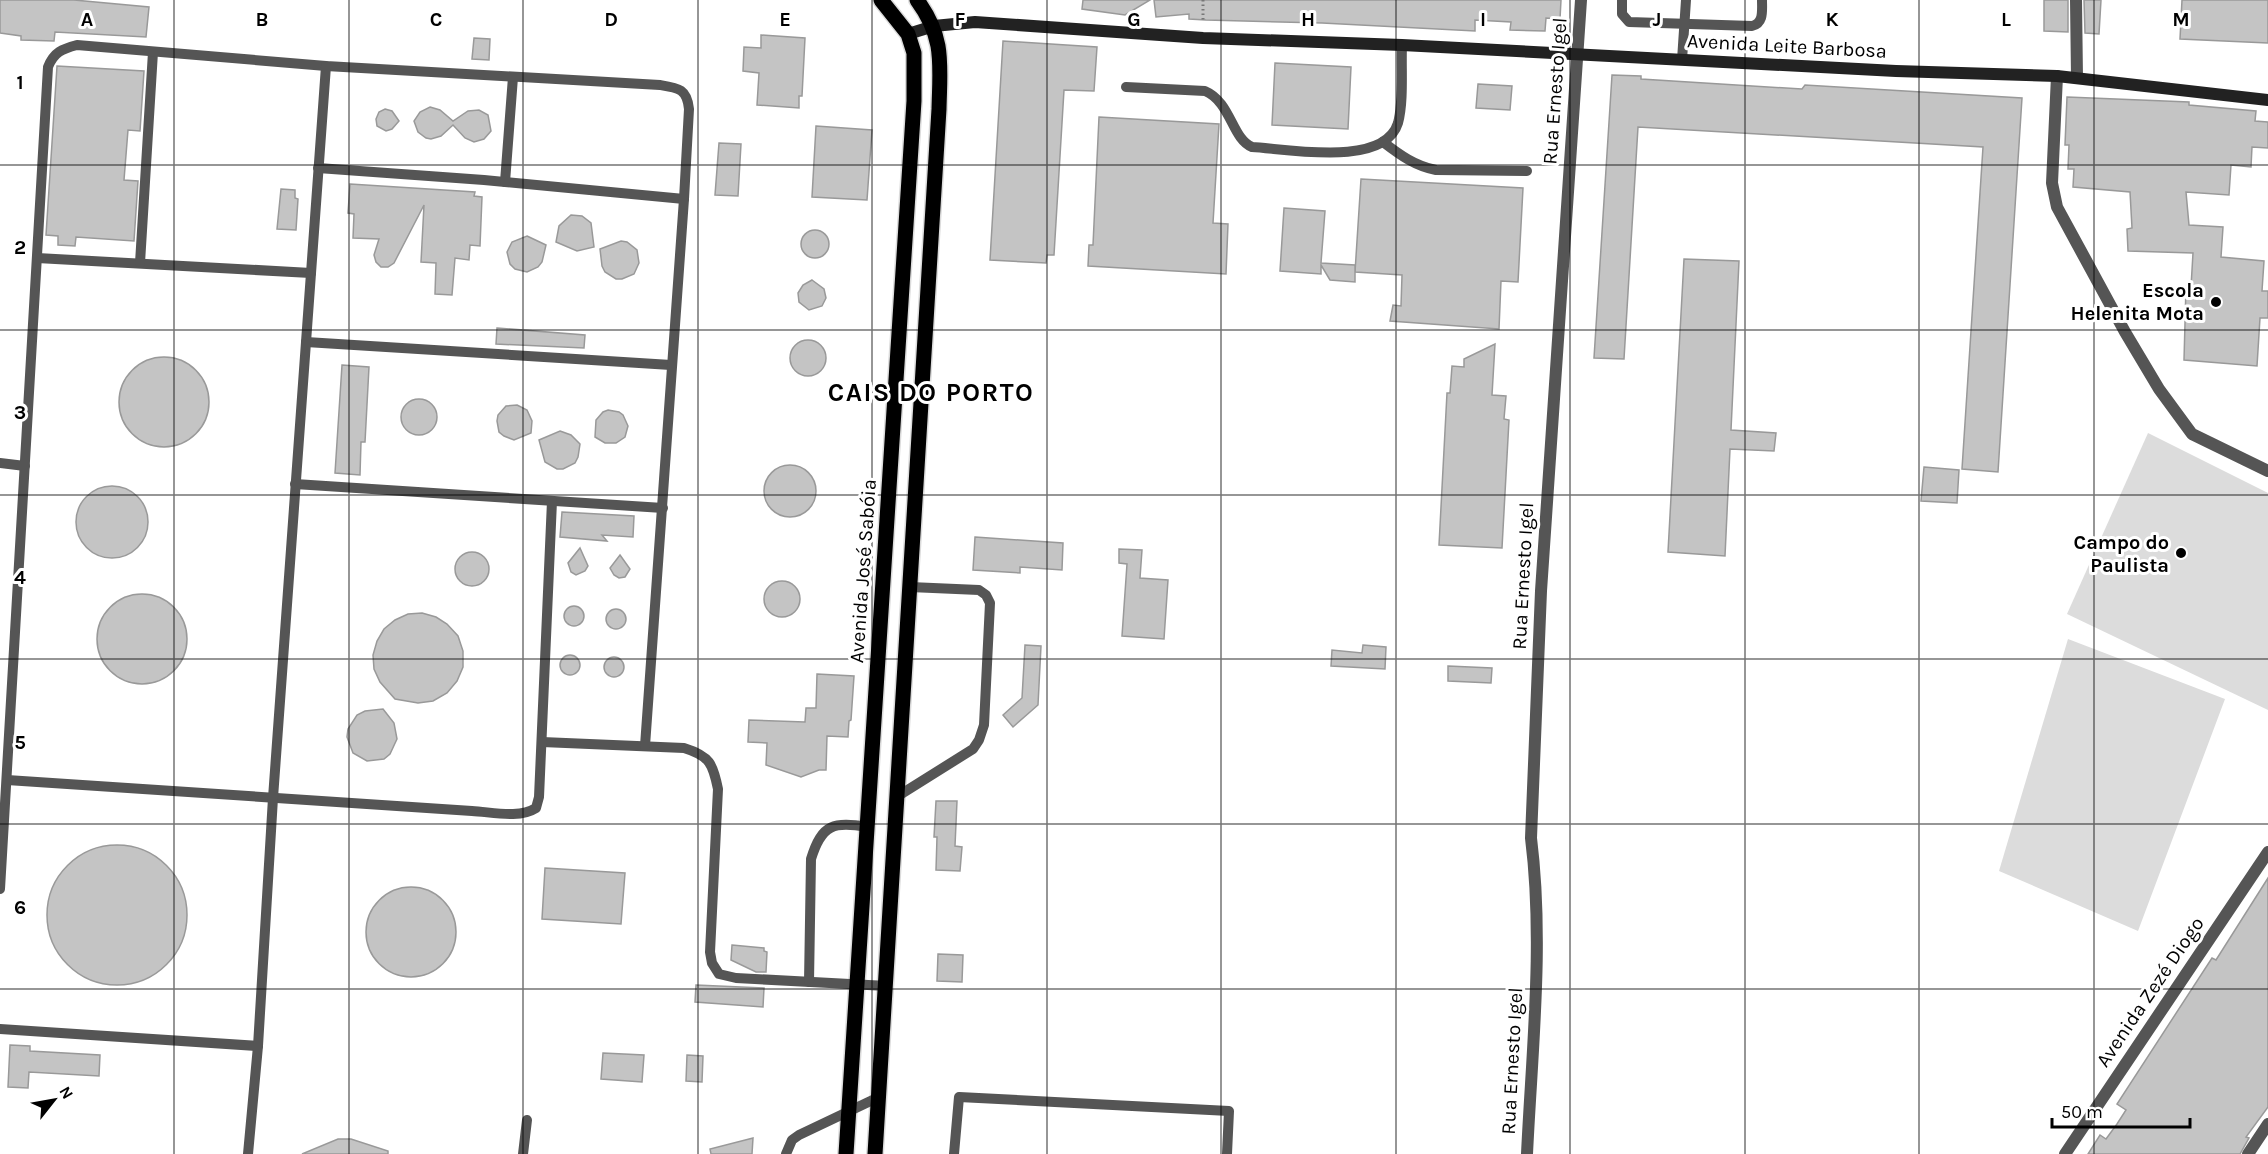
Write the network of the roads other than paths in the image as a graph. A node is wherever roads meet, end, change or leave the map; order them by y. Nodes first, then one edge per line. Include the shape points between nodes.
1 (881, 0) edge
2 (917, 0) edge
3 (1581, 0) edge
4 (1622, 0) edge
5 (1686, 0) edge
6 (1762, 0) edge
7 (2076, 0) edge
8 (1685, 24) junction
9 (934, 26) junction
10 (908, 34) junction
11 (1402, 45) junction
12 (153, 51) junction
13 (1577, 54) junction
14 (1682, 60) junction
15 (326, 66) junction
16 (2057, 76) junction
17 (513, 77) junction
18 (2077, 77) junction
19 (1126, 87) dead end
20 (2268, 100) edge
21 (1383, 142) junction
22 (318, 168) junction
23 (1527, 171) dead end
24 (505, 182) junction
25 (684, 199) junction
26 (37, 258) junction
27 (140, 263) junction
28 (311, 273) junction
29 (306, 342) junction
30 (671, 365) junction
31 (0, 463) edge
32 (25, 466) junction
33 (2268, 471) edge
34 (295, 484) junction
35 (552, 501) junction
36 (663, 508) junction
37 (910, 587) junction
38 (542, 742) junction
39 (645, 746) junction
40 (7, 780) junction
41 (898, 796) junction
42 (273, 798) junction
43 (868, 827) junction
44 (2268, 852) edge
45 (0, 889) edge
46 (809, 982) junction
47 (858, 985) junction
48 (887, 986) junction
49 (0, 1029) edge
50 (258, 1046) junction
51 (879, 1097) junction
52 (849, 1112) junction
53 (527, 1120) dead end
54 (2268, 1124) edge
55 (2069, 1152) edge
56 (248, 1154) edge
57 (523, 1154) edge
58 (786, 1154) edge
59 (846, 1154) edge
60 (875, 1154) edge
61 (954, 1154) edge
62 (1227, 1154) edge
63 (1527, 1154) edge
64 (2248, 1154) edge

1 - 10 main road, Avenida José Sabóia
2 - 9 main road
3 - 13 street, Rua Ernesto Igel
4 - 8 lane via 1622,14 1629,22
5 - 8 lane
6 - 8 lane via 1757,25
7 - 18 street
8 - 14 lane
9 - 10 street, Avenida Leite Barbosa
9 - 11 street, Avenida Leite Barbosa via 975,22 1203,38
9 - 37 main road via 940,51 939,109
10 - 43 main road, Avenida José Sabóia via 914,53 914,100
11 - 13 street, Avenida Leite Barbosa
11 - 21 lane via 1400,114 1397,126
12 - 15 lane
12 - 26 lane via 77,45 51,58
12 - 27 lane
13 - 14 street, Avenida Leite Barbosa
13 - 63 street, Rua Ernesto Igel via 1541,591 1531,838 1538,924
14 - 16 street, Avenida Leite Barbosa
15 - 17 lane
15 - 22 lane
16 - 18 street, Avenida Leite Barbosa
16 - 33 street via 2052,183 2057,207 2066,224 2124,332 2192,434
17 - 24 lane
17 - 25 lane via 660,85 684,93 689,109
18 - 20 street, Avenida Leite Barbosa
19 - 21 lane via 1213,95 1252,147 1344,153
21 - 23 lane via 1424,168
22 - 24 lane
22 - 28 lane
24 - 25 lane
25 - 30 lane
26 - 27 lane
26 - 32 lane
27 - 28 lane
28 - 29 lane
29 - 30 lane
29 - 34 lane
30 - 36 lane
31 - 32 lane
32 - 40 lane
34 - 35 lane
34 - 42 lane
35 - 36 lane
35 - 38 lane
36 - 39 lane
37 - 41 main road
37 - 41 lane via 979,590 986,595 990,603 984,725 973,749
38 - 39 lane
38 - 42 lane via 539,797 536,808 523,814
39 - 46 lane via 684,748 699,753 715,771 718,789 710,952 719,974
40 - 42 lane
40 - 45 lane
41 - 48 main road
42 - 50 lane
43 - 46 lane via 833,825 816,842 812,859
43 - 47 main road, Avenida José Sabóia
44 - 55 street, Avenida Zezé Diogo
46 - 47 lane
47 - 48 lane
47 - 52 main road, Avenida José Sabóia
48 - 51 main road
49 - 50 lane
50 - 56 lane
51 - 52 lane
51 - 60 main road
52 - 58 lane via 799,1135
52 - 59 main road, Avenida José Sabóia
53 - 57 lane
54 - 64 street
61 - 62 lane via 959,1097 1229,1111

